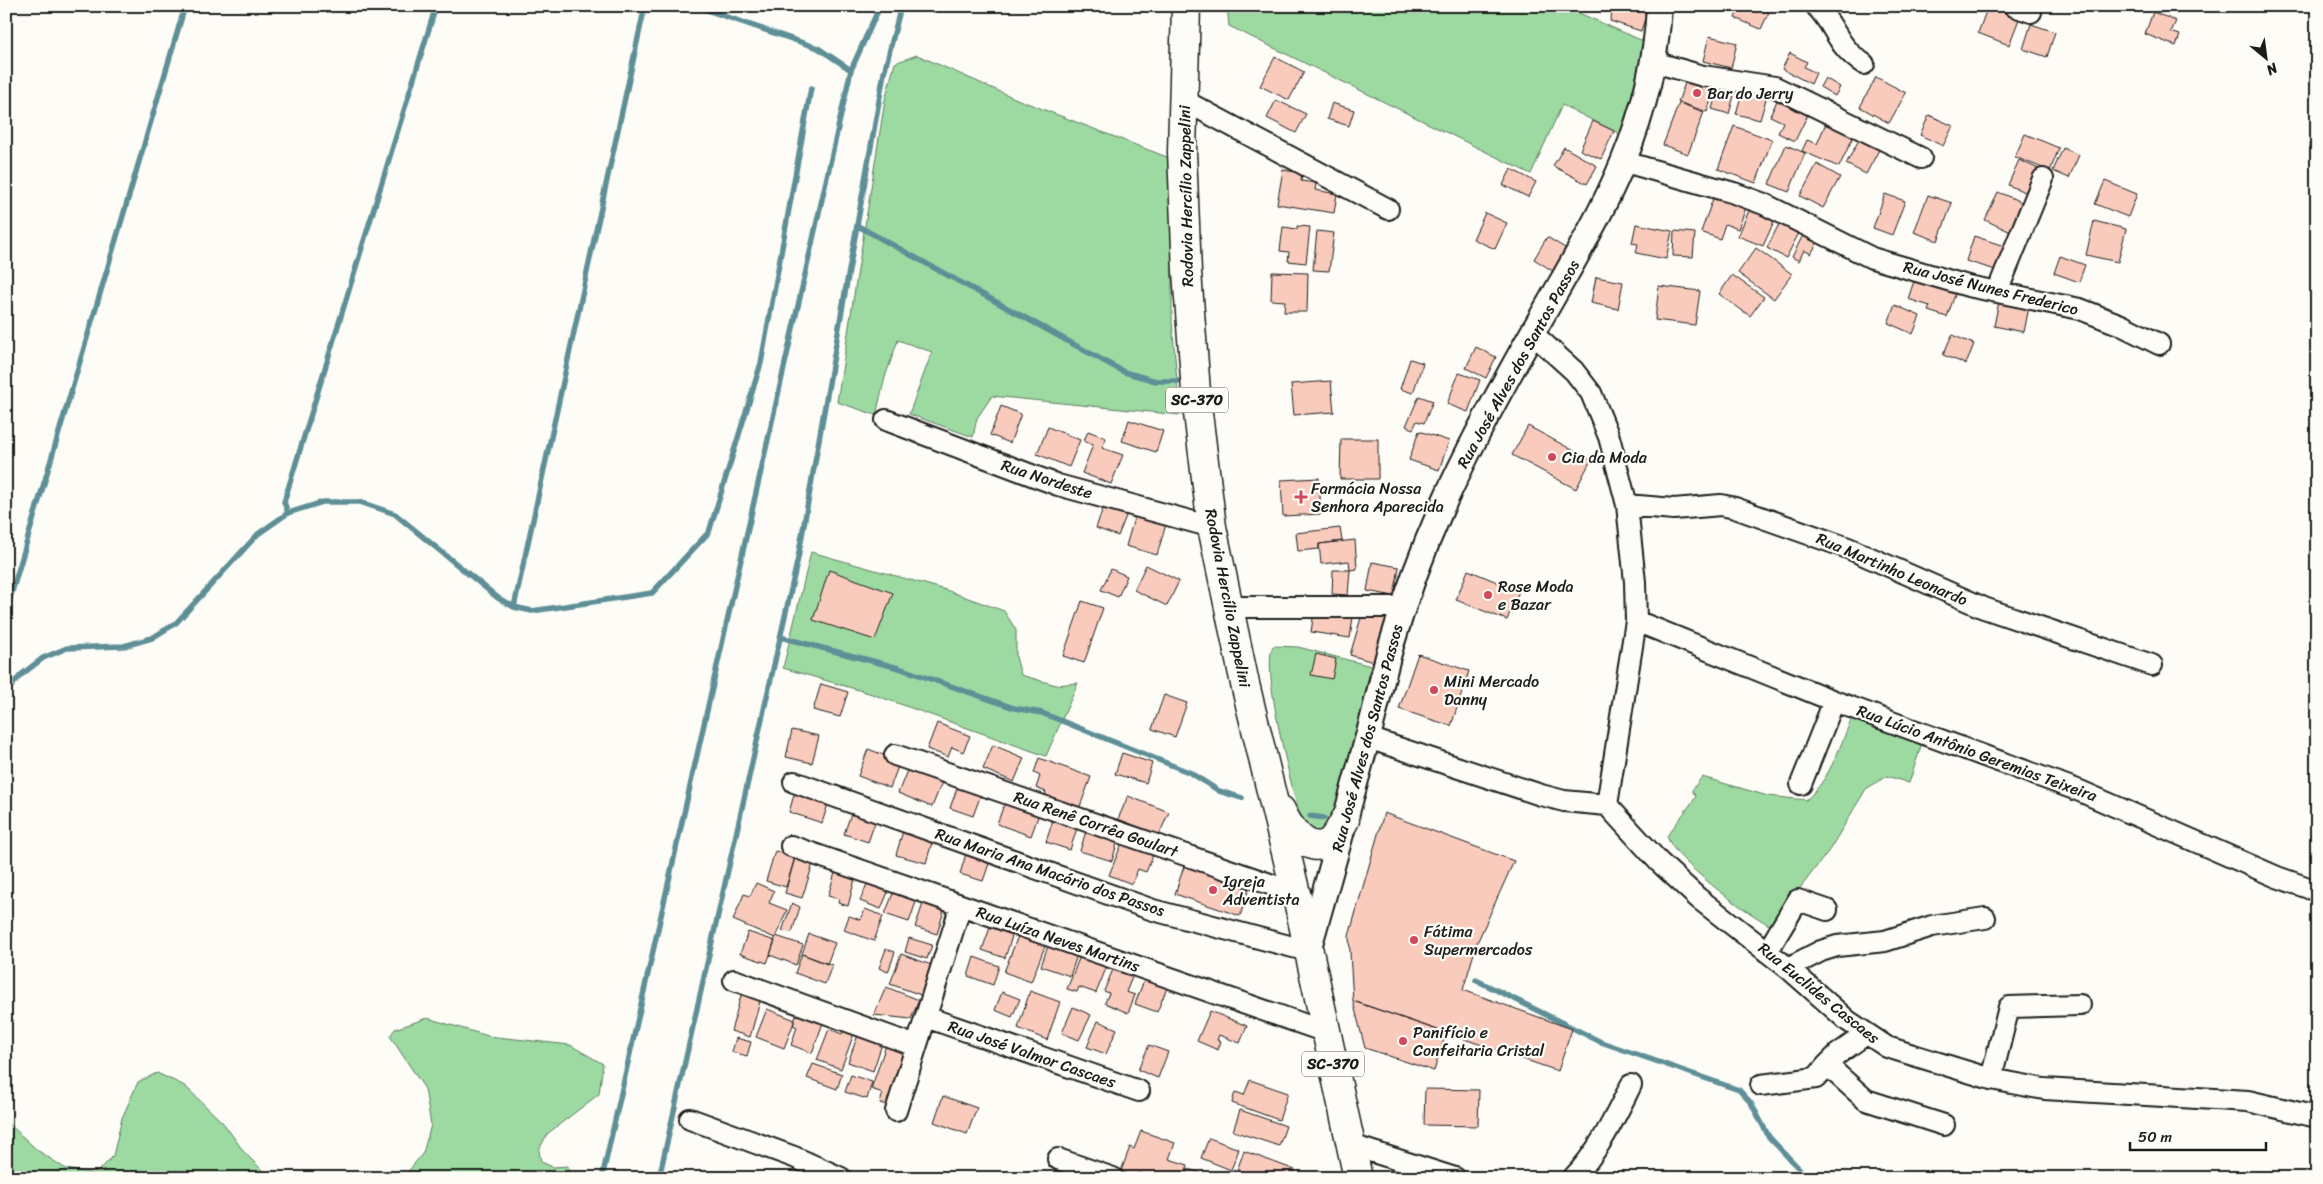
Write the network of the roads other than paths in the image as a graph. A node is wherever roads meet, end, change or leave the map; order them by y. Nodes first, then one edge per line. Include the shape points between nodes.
1 (1186, 6) edge
2 (1660, 6) edge
3 (1816, 6) edge
4 (1654, 62) junction
5 (1864, 64) dead end
6 (1183, 100) junction
7 (1921, 158) dead end
8 (1625, 162) junction
9 (2043, 179) dead end
10 (1388, 209) dead end
11 (1996, 292) junction
12 (1532, 333) junction
13 (2159, 344) dead end
14 (886, 420) dead end
15 (1627, 506) junction
16 (1212, 527) junction
17 (1228, 607) junction
18 (1404, 607) junction
19 (1636, 621) junction
20 (2152, 665) dead end
21 (1834, 701) junction
22 (1368, 738) junction
23 (895, 755) dead end
24 (794, 782) dead end
25 (1801, 784) dead end
26 (1270, 786) junction
27 (1607, 805) junction
28 (1345, 820) junction
29 (791, 846) dead end
30 (1284, 847) junction
31 (1332, 868) junction
32 (2317, 891) edge
33 (1298, 902) junction
34 (961, 905) junction
35 (1827, 910) dead end
36 (1984, 918) dead end
37 (1308, 951) junction
38 (1767, 952) junction
39 (1788, 968) junction
40 (734, 980) dead end
41 (2080, 1005) dead end
42 (926, 1017) junction
43 (1326, 1032) junction
44 (1866, 1034) junction
45 (916, 1046) junction
46 (1827, 1065) junction
47 (1991, 1079) junction
48 (1631, 1085) dead end
49 (1760, 1085) dead end
50 (1139, 1091) dead end
51 (896, 1111) dead end
52 (2317, 1117) edge
53 (690, 1119) dead end
54 (1944, 1125) dead end
55 (1351, 1145) junction
56 (1058, 1159) dead end
57 (841, 1178) edge
58 (1113, 1178) edge
59 (1358, 1178) edge
60 (1455, 1178) edge
61 (1573, 1178) edge

1 - 6 main road, Rodovia Hercílio Zappelini / SC-370
2 - 4 street, Rua José Alves dos Santos Passos
3 - 5 street via 1840,43
4 - 7 street via 1720,80 1774,87
4 - 8 street, Rua José Alves dos Santos Passos via 1643,110
6 - 10 street
6 - 16 main road, Rodovia Hercílio Zappelini / SC-370 via 1182,152 1190,328
8 - 11 street, Rua José Nunes Frederico via 1764,204 1872,258 1928,276
8 - 12 street, Rua José Alves dos Santos Passos via 1592,230
9 - 11 street
11 - 13 street, Rua José Nunes Frederico via 2080,310
12 - 15 street via 1574,371 1591,393 1609,437
12 - 18 street, Rua José Alves dos Santos Passos via 1443,506
14 - 16 street, Rua Nordeste via 1058,485
15 - 19 street
15 - 20 street, Rua Martinho Leonardo via 1674,509 1721,505 1735,508 1848,548 1984,608
16 - 17 main road, Rodovia Hercílio Zappelini / SC-370
17 - 18 street
17 - 26 main road, Rodovia Hercílio Zappelini / SC-370
18 - 22 street, Rua José Alves dos Santos Passos via 1390,648
19 - 21 street, Rua Lúcio Antônio Geremias Teixeira
19 - 27 street
21 - 25 street
21 - 32 street, Rua Lúcio Antônio Geremias Teixeira via 2080,790 2277,877
22 - 27 street via 1541,795
22 - 28 street, Rua José Alves dos Santos Passos
23 - 33 street, Rua Renê Corrêa Goulart
24 - 37 street, Rua Maria Ana Macário dos Passos via 1153,910
26 - 28 main road via 1288,825 1310,844 1319,846 1329,842
26 - 30 main road, Rodovia Hercílio Zappelini / SC-370
27 - 38 street, Rua Euclides Cascaes via 1676,878
28 - 30 main road via 1334,849 1322,860 1309,862
28 - 31 street, Rua José Alves dos Santos Passos
29 - 34 street, Rua Luíza Neves Martins
30 - 33 main road, Rodovia Hercílio Zappelini / SC-370
31 - 33 street, Rua José Alves dos Santos Passos
31 - 37 street, Rua José Alves dos Santos Passos
33 - 37 main road, Rodovia Hercílio Zappelini / SC-370
34 - 42 street
34 - 43 street, Rua Luíza Neves Martins
35 - 38 street via 1798,900
36 - 39 street via 1932,926 1885,941 1837,946
37 - 43 main road, Rodovia Hercílio Zappelini / SC-370
38 - 39 street, Rua Euclides Cascaes
39 - 44 street, Rua Euclides Cascaes
40 - 45 street
41 - 47 street via 2009,1007
42 - 45 street
42 - 50 street, Rua José Valmor Cascaes
43 - 55 main road, Rodovia Hercílio Zappelini / SC-370
44 - 46 street
44 - 47 street, Rua Euclides Cascaes via 1907,1055
45 - 51 street
46 - 49 street via 1816,1078
46 - 54 street via 1866,1100
47 - 52 street, Rua Euclides Cascaes via 2054,1090 2248,1101
48 - 61 street via 1602,1141
53 - 57 street
55 - 59 main road, Rodovia Hercílio Zappelini / SC-370
55 - 60 street
56 - 58 street

